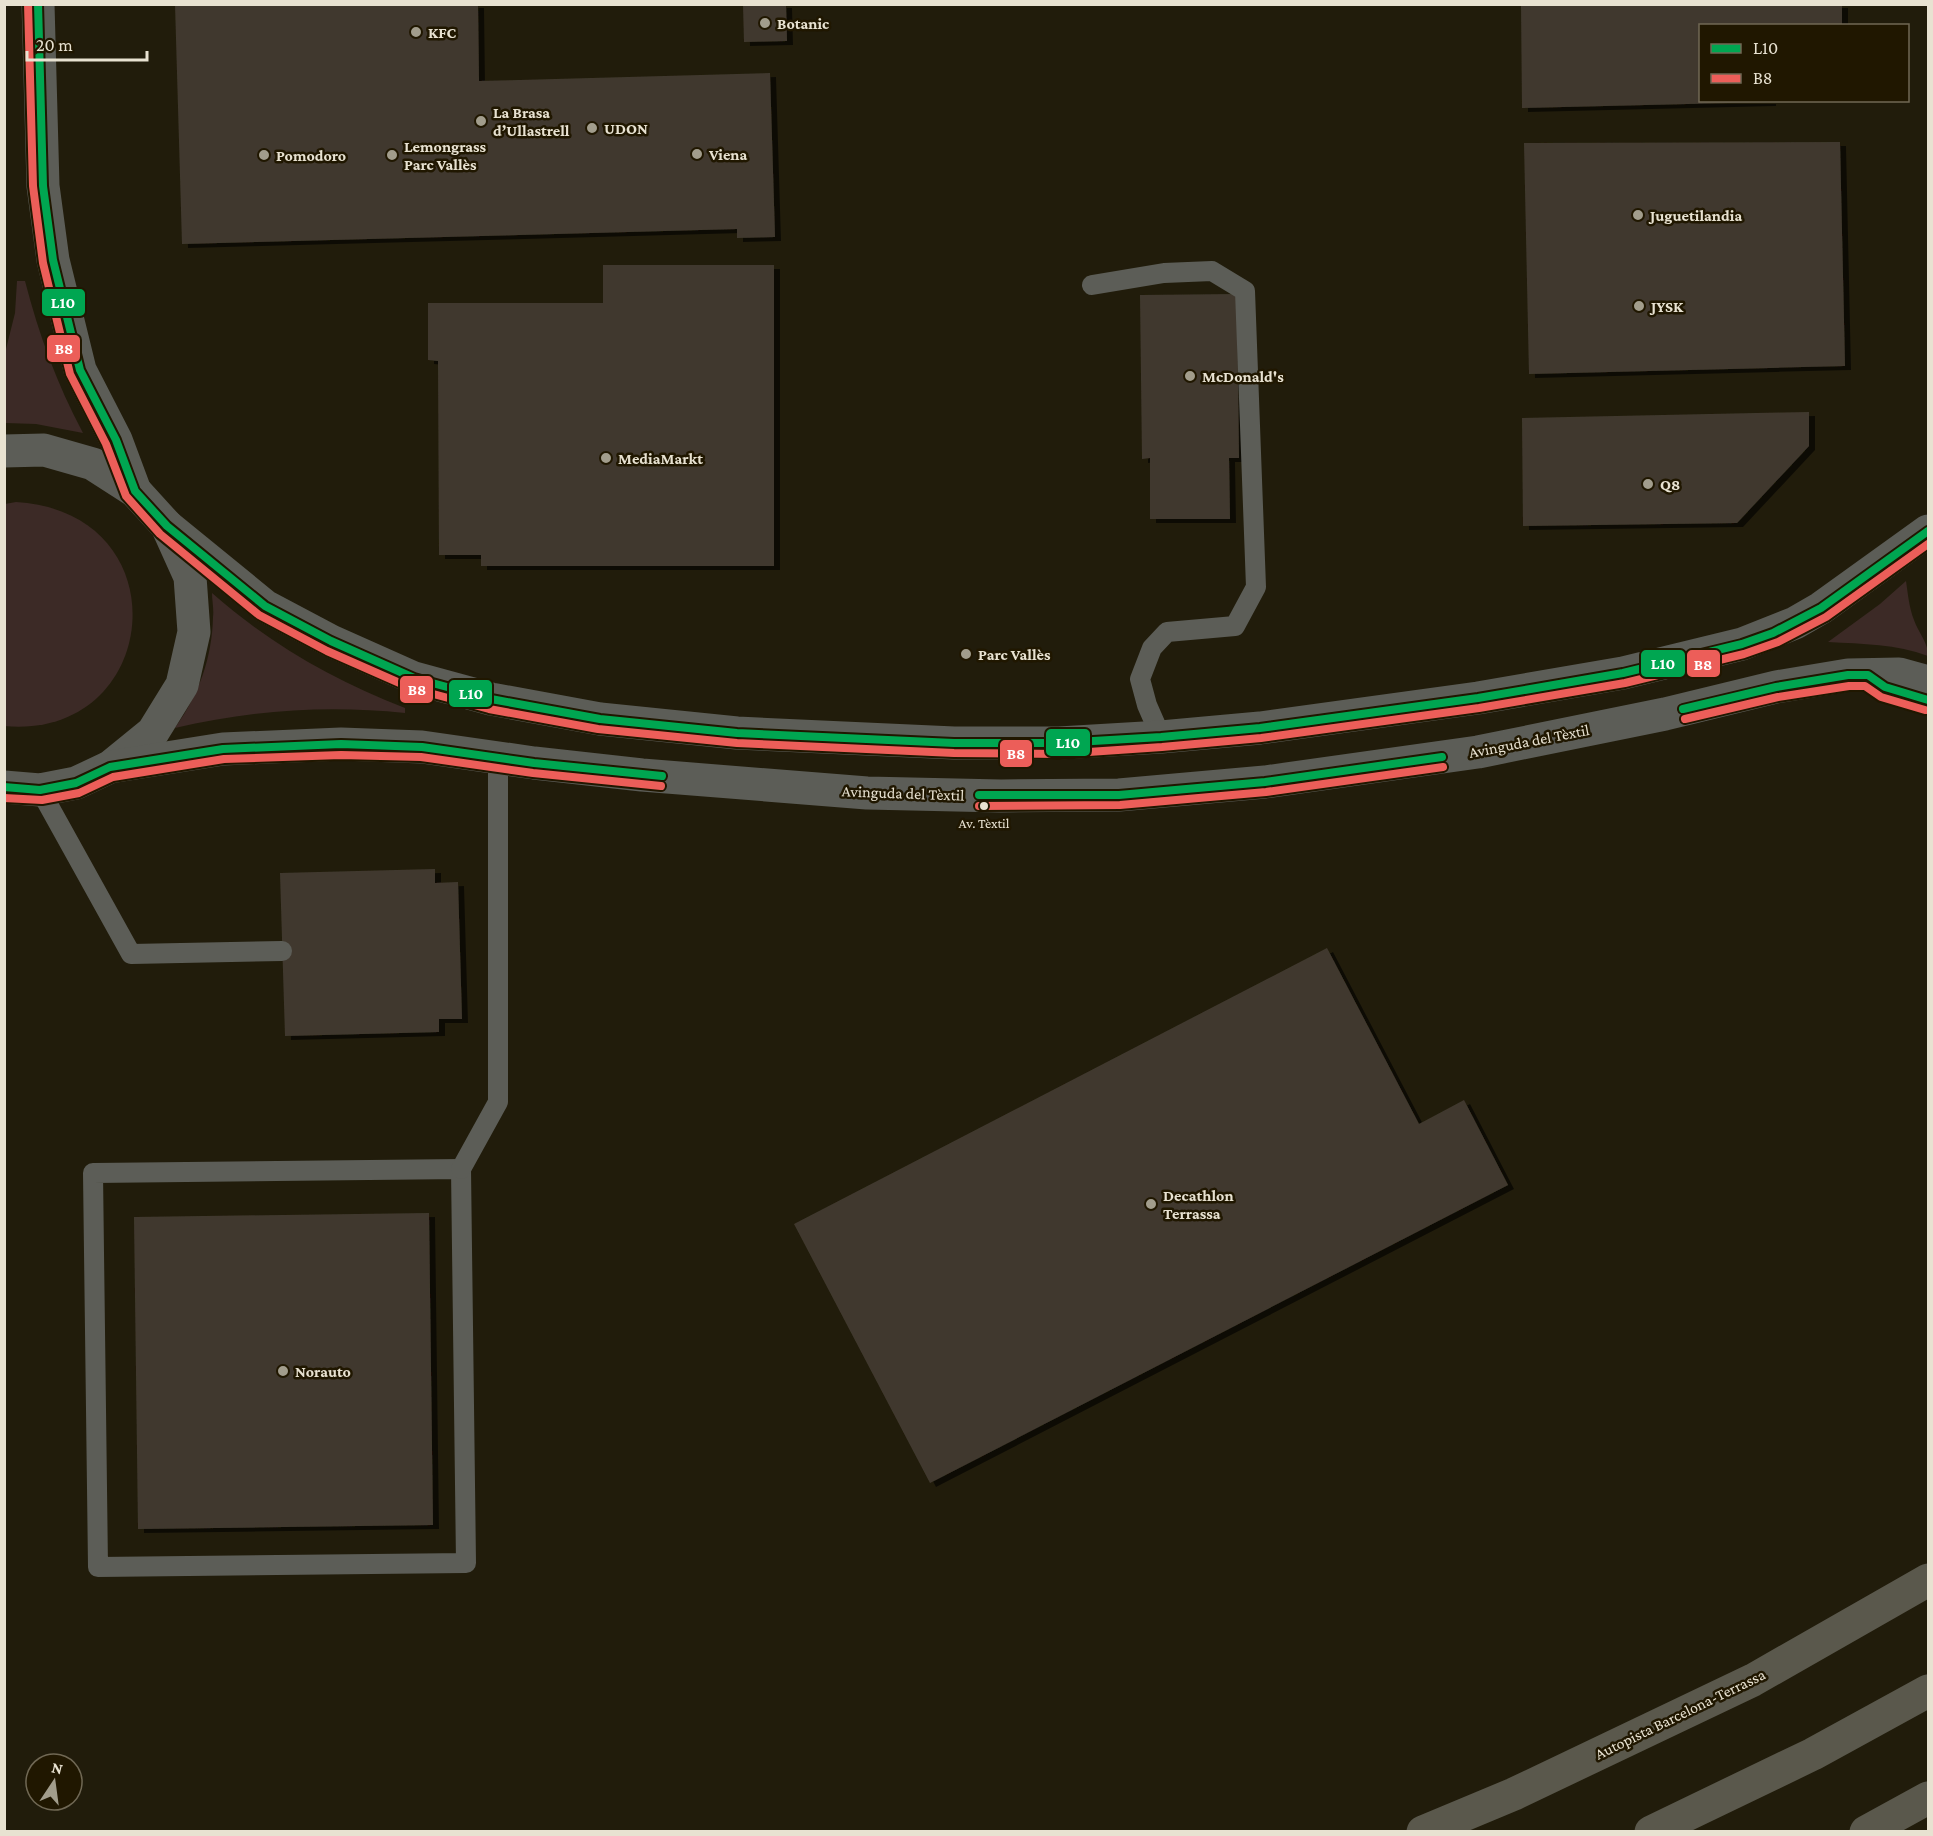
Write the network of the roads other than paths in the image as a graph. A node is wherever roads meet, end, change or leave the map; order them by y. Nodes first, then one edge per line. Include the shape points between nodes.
1 (38, 4) edge
2 (1092, 285) dead end
3 (4, 452) edge
4 (135, 491) junction
5 (167, 526) junction
6 (1929, 531) edge
7 (1868, 675) junction
8 (1929, 682) edge
9 (1929, 700) edge
10 (1161, 737) junction
11 (498, 758) junction
12 (110, 767) junction
13 (4, 787) edge
14 (40, 790) junction
15 (282, 951) dead end
16 (460, 1169) junction
17 (1929, 1580) edge
18 (1929, 1691) edge
19 (1929, 1798) edge
20 (1423, 1832) edge
21 (1651, 1832) edge
22 (1866, 1832) edge

1 - 4 street via 43,186 53,260 80,370 116,440
2 - 10 lane via 1164,273 1212,272 1245,291 1256,587 1235,626 1167,632 1152,648 1140,679
3 - 4 street via 44,450 93,464
4 - 5 street
5 - 10 street via 274,611 414,678 491,699 600,719 737,733 954,743 1059,743
5 - 12 street via 190,577 194,632 182,685 153,732
6 - 10 street via 1821,608 1795,622 1742,644 1691,658 1478,698 1260,728
7 - 8 street, Avinguda del Tèxtil via 1899,674
7 - 9 street via 1885,687
7 - 11 street, Avinguda del Tèxtil via 1776,687 1479,752 1265,782 1119,795 867,793 642,775
11 - 12 street, Avinguda del Tèxtil via 422,747 341,744 223,749
11 - 16 lane via 498,1102
12 - 14 street via 76,783
13 - 14 street
14 - 15 lane via 131,954
16 - 16 lane via 466,1563 98,1567 93,1173
17 - 20 highway, Autopista Barcelona-Terrassa via 1753,1680 1514,1794
18 - 21 highway via 1813,1754
19 - 22 highway

